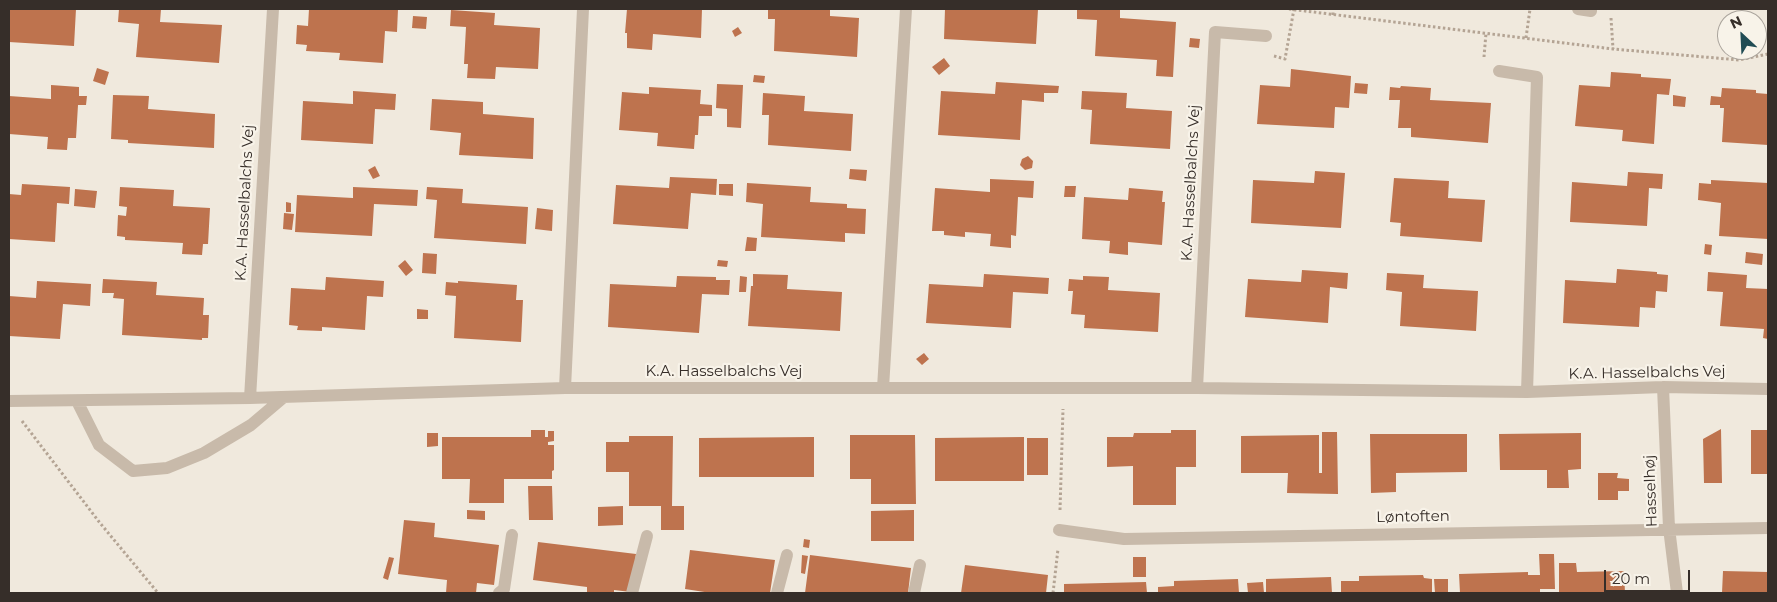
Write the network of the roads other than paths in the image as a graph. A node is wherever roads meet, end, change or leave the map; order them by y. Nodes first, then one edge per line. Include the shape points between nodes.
1 (273, 9) edge
2 (582, 9) edge
3 (906, 9) edge
4 (1578, 9) edge
5 (1591, 9) edge
6 (1266, 36) dead end
7 (1499, 71) dead end
8 (1663, 387) junction
9 (565, 388) junction
10 (883, 388) junction
11 (1198, 388) junction
12 (1768, 389) edge
13 (1527, 392) junction
14 (284, 397) junction
15 (250, 398) junction
16 (9, 401) edge
17 (77, 401) junction
18 (1668, 528) junction
19 (1768, 528) edge
20 (1059, 530) road end
21 (512, 535) dead end
22 (647, 536) dead end
23 (787, 555) dead end
24 (920, 565) dead end
25 (499, 593) edge
26 (632, 593) edge
27 (777, 593) edge
28 (914, 593) edge
29 (1677, 593) edge

1 - 15 street, K.A. Hasselbalchs Vej
2 - 9 street
3 - 10 street
4 - 5 street
6 - 11 street, K.A. Hasselbalchs Vej via 1215,32
7 - 13 street via 1537,77
8 - 12 street, K.A. Hasselbalchs Vej
8 - 13 street, K.A. Hasselbalchs Vej
8 - 18 street, Hasselhøj
9 - 10 street, K.A. Hasselbalchs Vej
9 - 14 street, K.A. Hasselbalchs Vej
10 - 11 street, K.A. Hasselbalchs Vej
11 - 13 street, K.A. Hasselbalchs Vej
14 - 15 street, K.A. Hasselbalchs Vej
14 - 17 street via 251,425 204,453 167,468 133,471 99,445
15 - 17 street, K.A. Hasselbalchs Vej
16 - 17 street, K.A. Hasselbalchs Vej
18 - 19 street, Løntoften
18 - 20 street, Løntoften via 1124,539
18 - 29 street, Hasselhøj
21 - 25 street via 504,589
22 - 26 street
23 - 27 street
24 - 28 street

